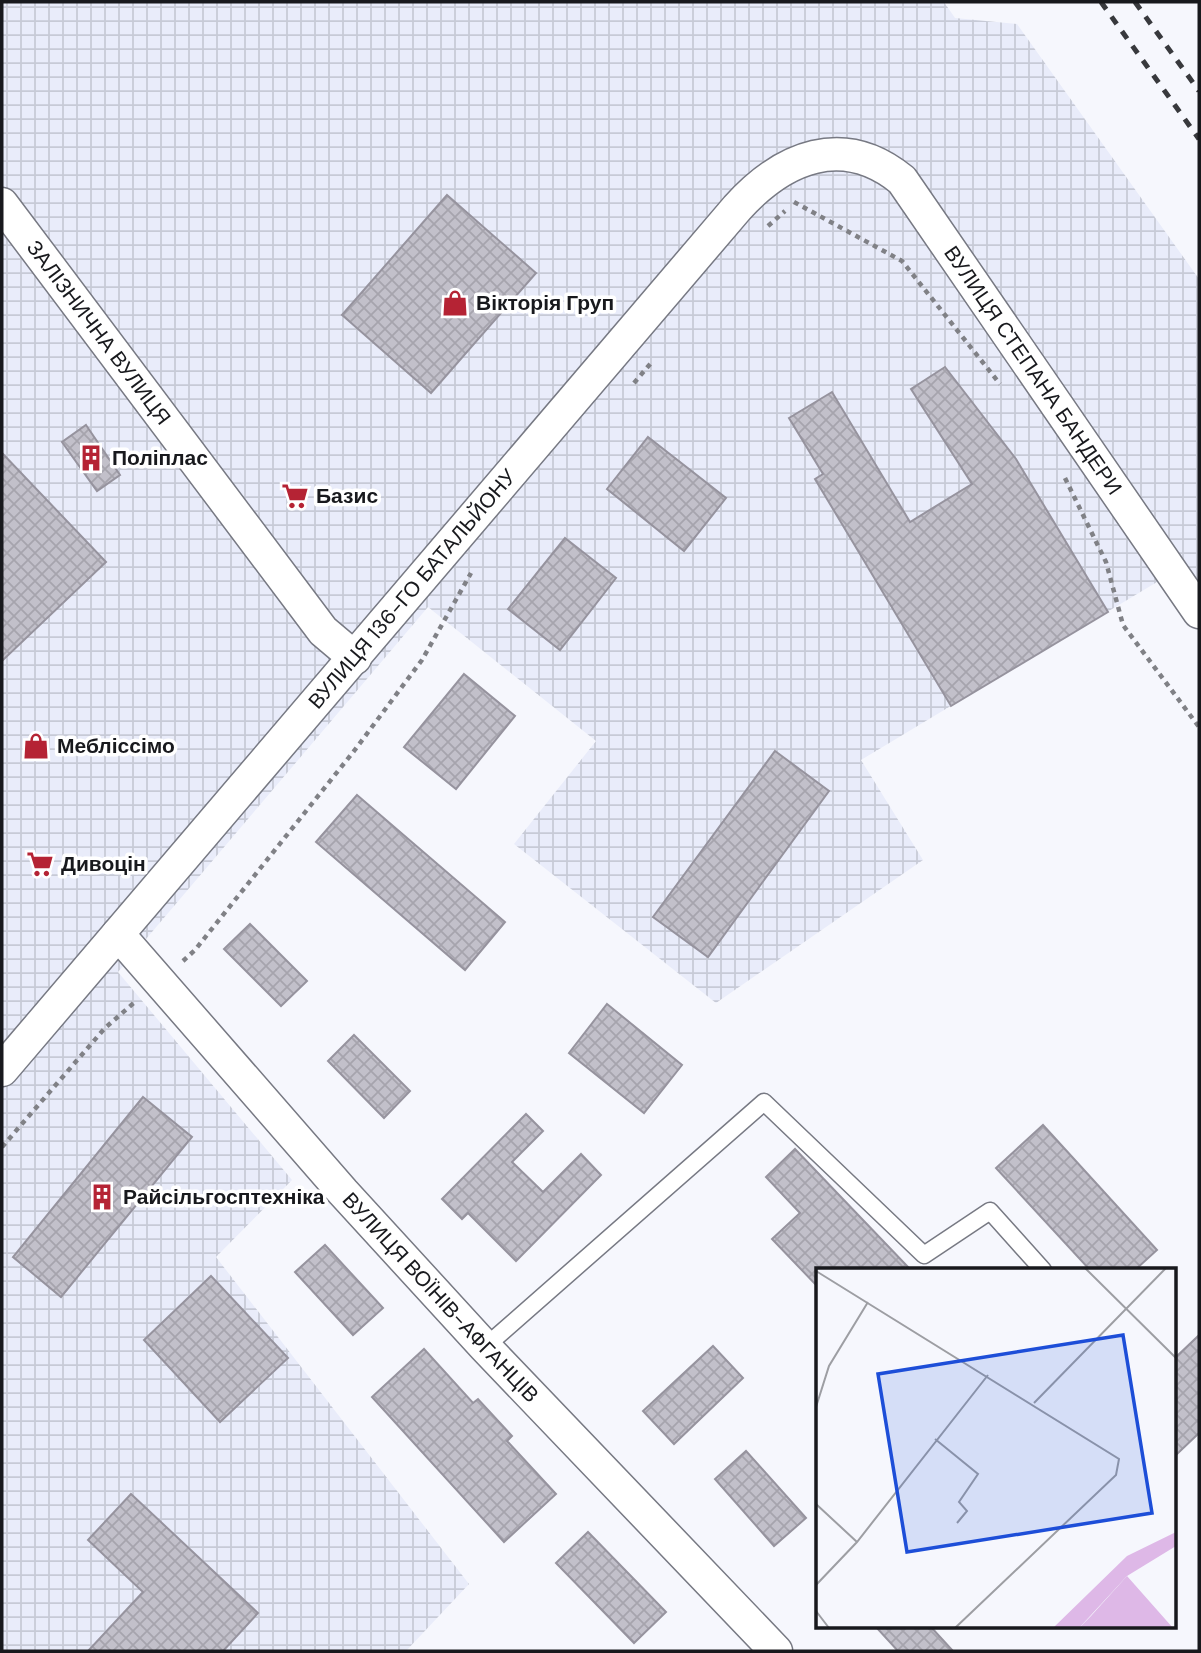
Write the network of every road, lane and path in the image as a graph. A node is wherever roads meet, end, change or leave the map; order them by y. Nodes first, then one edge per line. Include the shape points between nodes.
1 (849, 155) joint
2 (2, 204) edge
3 (767, 227) dead end
4 (654, 358) dead end
5 (1004, 389) dead end
6 (628, 390) dead end
7 (1059, 466) dead end
8 (479, 563) dead end
9 (1199, 611) edge
10 (355, 658) junction
11 (1199, 727) edge
12 (118, 934) junction
13 (175, 968) dead end
14 (145, 993) dead end
15 (2, 1070) edge
16 (2, 1147) edge
17 (1041, 1268) edge
18 (485, 1347) junction
19 (776, 1651) edge

1 - 9 street, ВУЛИЦЯ СТЕПАНА БАНДЕРИ via 875,162 912,192
1 - 10 street, ВУЛИЦЯ 136-ГО БАТАЛЬЙОНУ via 795,162 749,195
2 - 10 street, ЗАЛІЗНИЧНА ВУЛИЦЯ via 323,631
3 - 5 path via 795,201 902,261
4 - 6 path
7 - 11 path via 1106,562 1123,625
8 - 13 path via 422,660 362,741 195,950
10 - 12 street, ВУЛИЦЯ 136-ГО БАТАЛЬЙОНУ
12 - 15 street, ВУЛИЦЯ 136-ГО БАТАЛЬЙОНУ
12 - 18 street, ВУЛИЦЯ ВОЇНІВ-АФГАНЦІВ
14 - 16 path via 105,1028
17 - 18 lane via 990,1212 924,1255 764,1102
18 - 19 street, ВУЛИЦЯ ВОЇНІВ-АФГАНЦІВ

